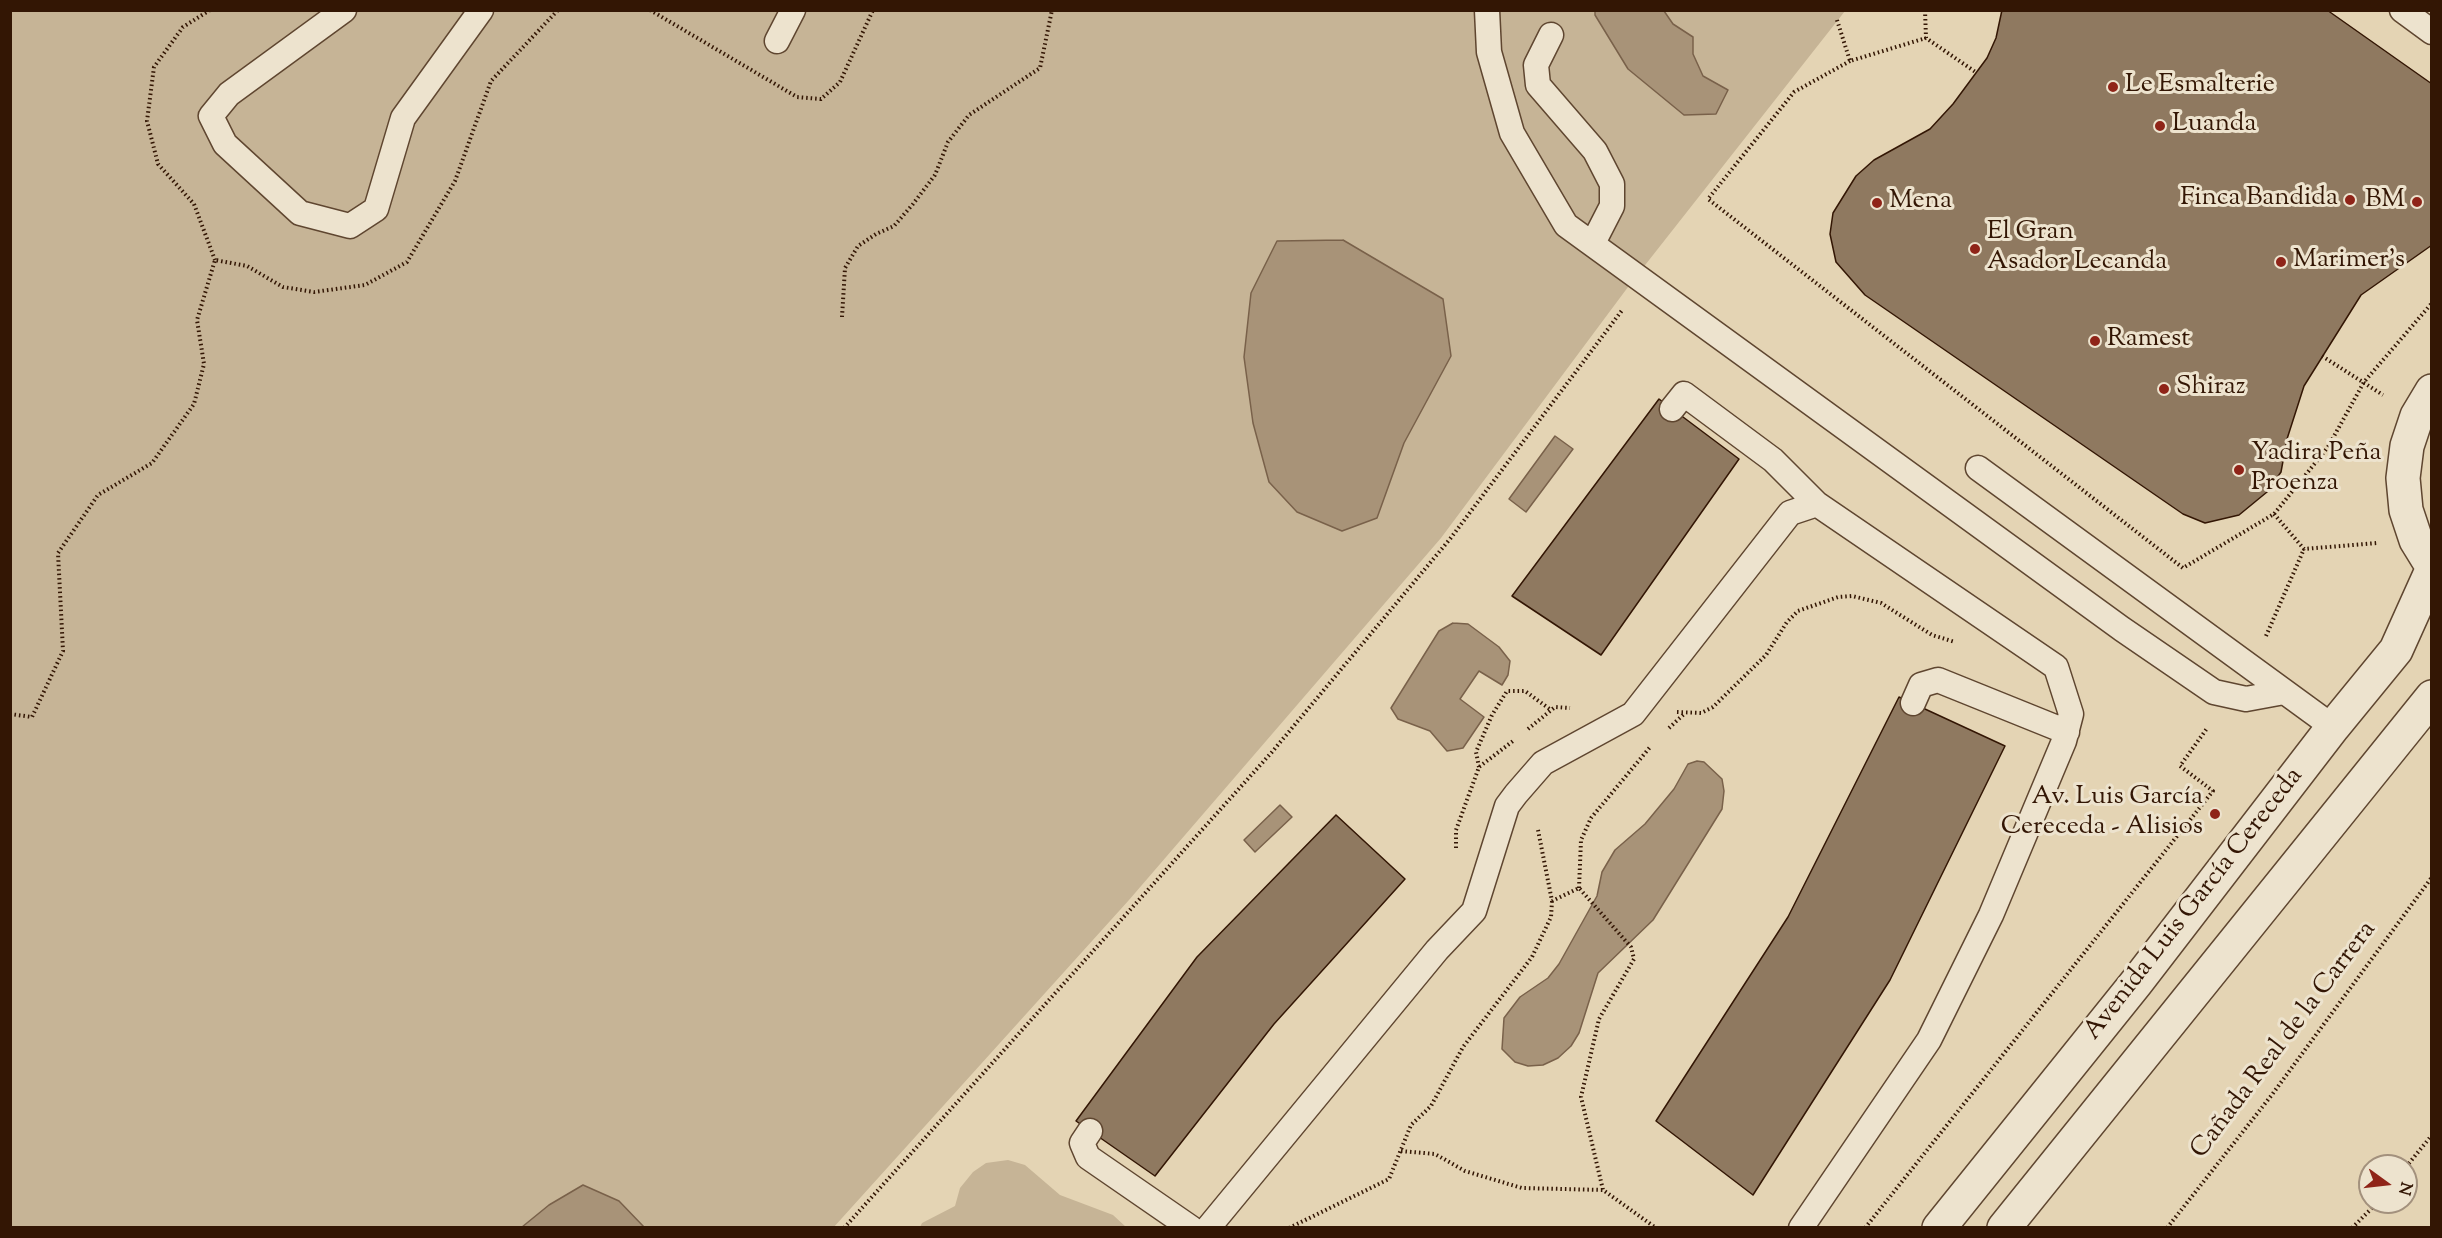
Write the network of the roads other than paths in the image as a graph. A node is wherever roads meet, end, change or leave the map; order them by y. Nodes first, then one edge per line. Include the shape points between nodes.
1 (344, 10) edge
2 (481, 10) edge
3 (793, 10) edge
4 (1487, 10) edge
5 (2402, 10) edge
6 (2432, 32) edge
7 (1551, 35) dead end
8 (777, 41) dead end
9 (1593, 243) junction
10 (2424, 403) edge
11 (1672, 409) dead end
12 (1978, 468) dead end
13 (1817, 504) junction
14 (2426, 559) edge
15 (2284, 692) junction
16 (2432, 697) edge
17 (1913, 703) dead end
18 (2333, 727) junction
19 (2067, 732) junction
20 (1090, 1131) dead end
21 (1191, 1227) edge
22 (1208, 1227) edge
23 (1801, 1227) edge
24 (1939, 1227) edge
25 (2004, 1227) edge

1 - 2 lane via 229,94 211,116 225,144 300,213 350,226 376,209 403,118
3 - 8 lane
4 - 9 lane via 1489,52 1512,134 1566,225
5 - 6 lane
7 - 9 lane via 1536,64 1538,85 1595,151 1612,184 1612,206
9 - 15 lane via 2214,692 2246,699
10 - 14 street via 2407,446 2403,478 2406,510
11 - 13 lane via 1684,394 1773,460
12 - 15 lane
13 - 19 lane via 2056,667 2071,714
13 - 22 lane via 1790,513 1633,714 1543,763 1516,794 1506,806 1474,911 1437,950
14 - 18 street, Avenida Luis García Cereceda via 2396,650
15 - 18 lane
16 - 25 street, Avenida Luis García Cereceda
17 - 19 lane via 1921,684 1938,680
18 - 24 street, Avenida Luis García Cereceda via 2136,983
19 - 23 lane via 1991,915 1929,1040
20 - 21 lane via 1082,1143 1088,1156

